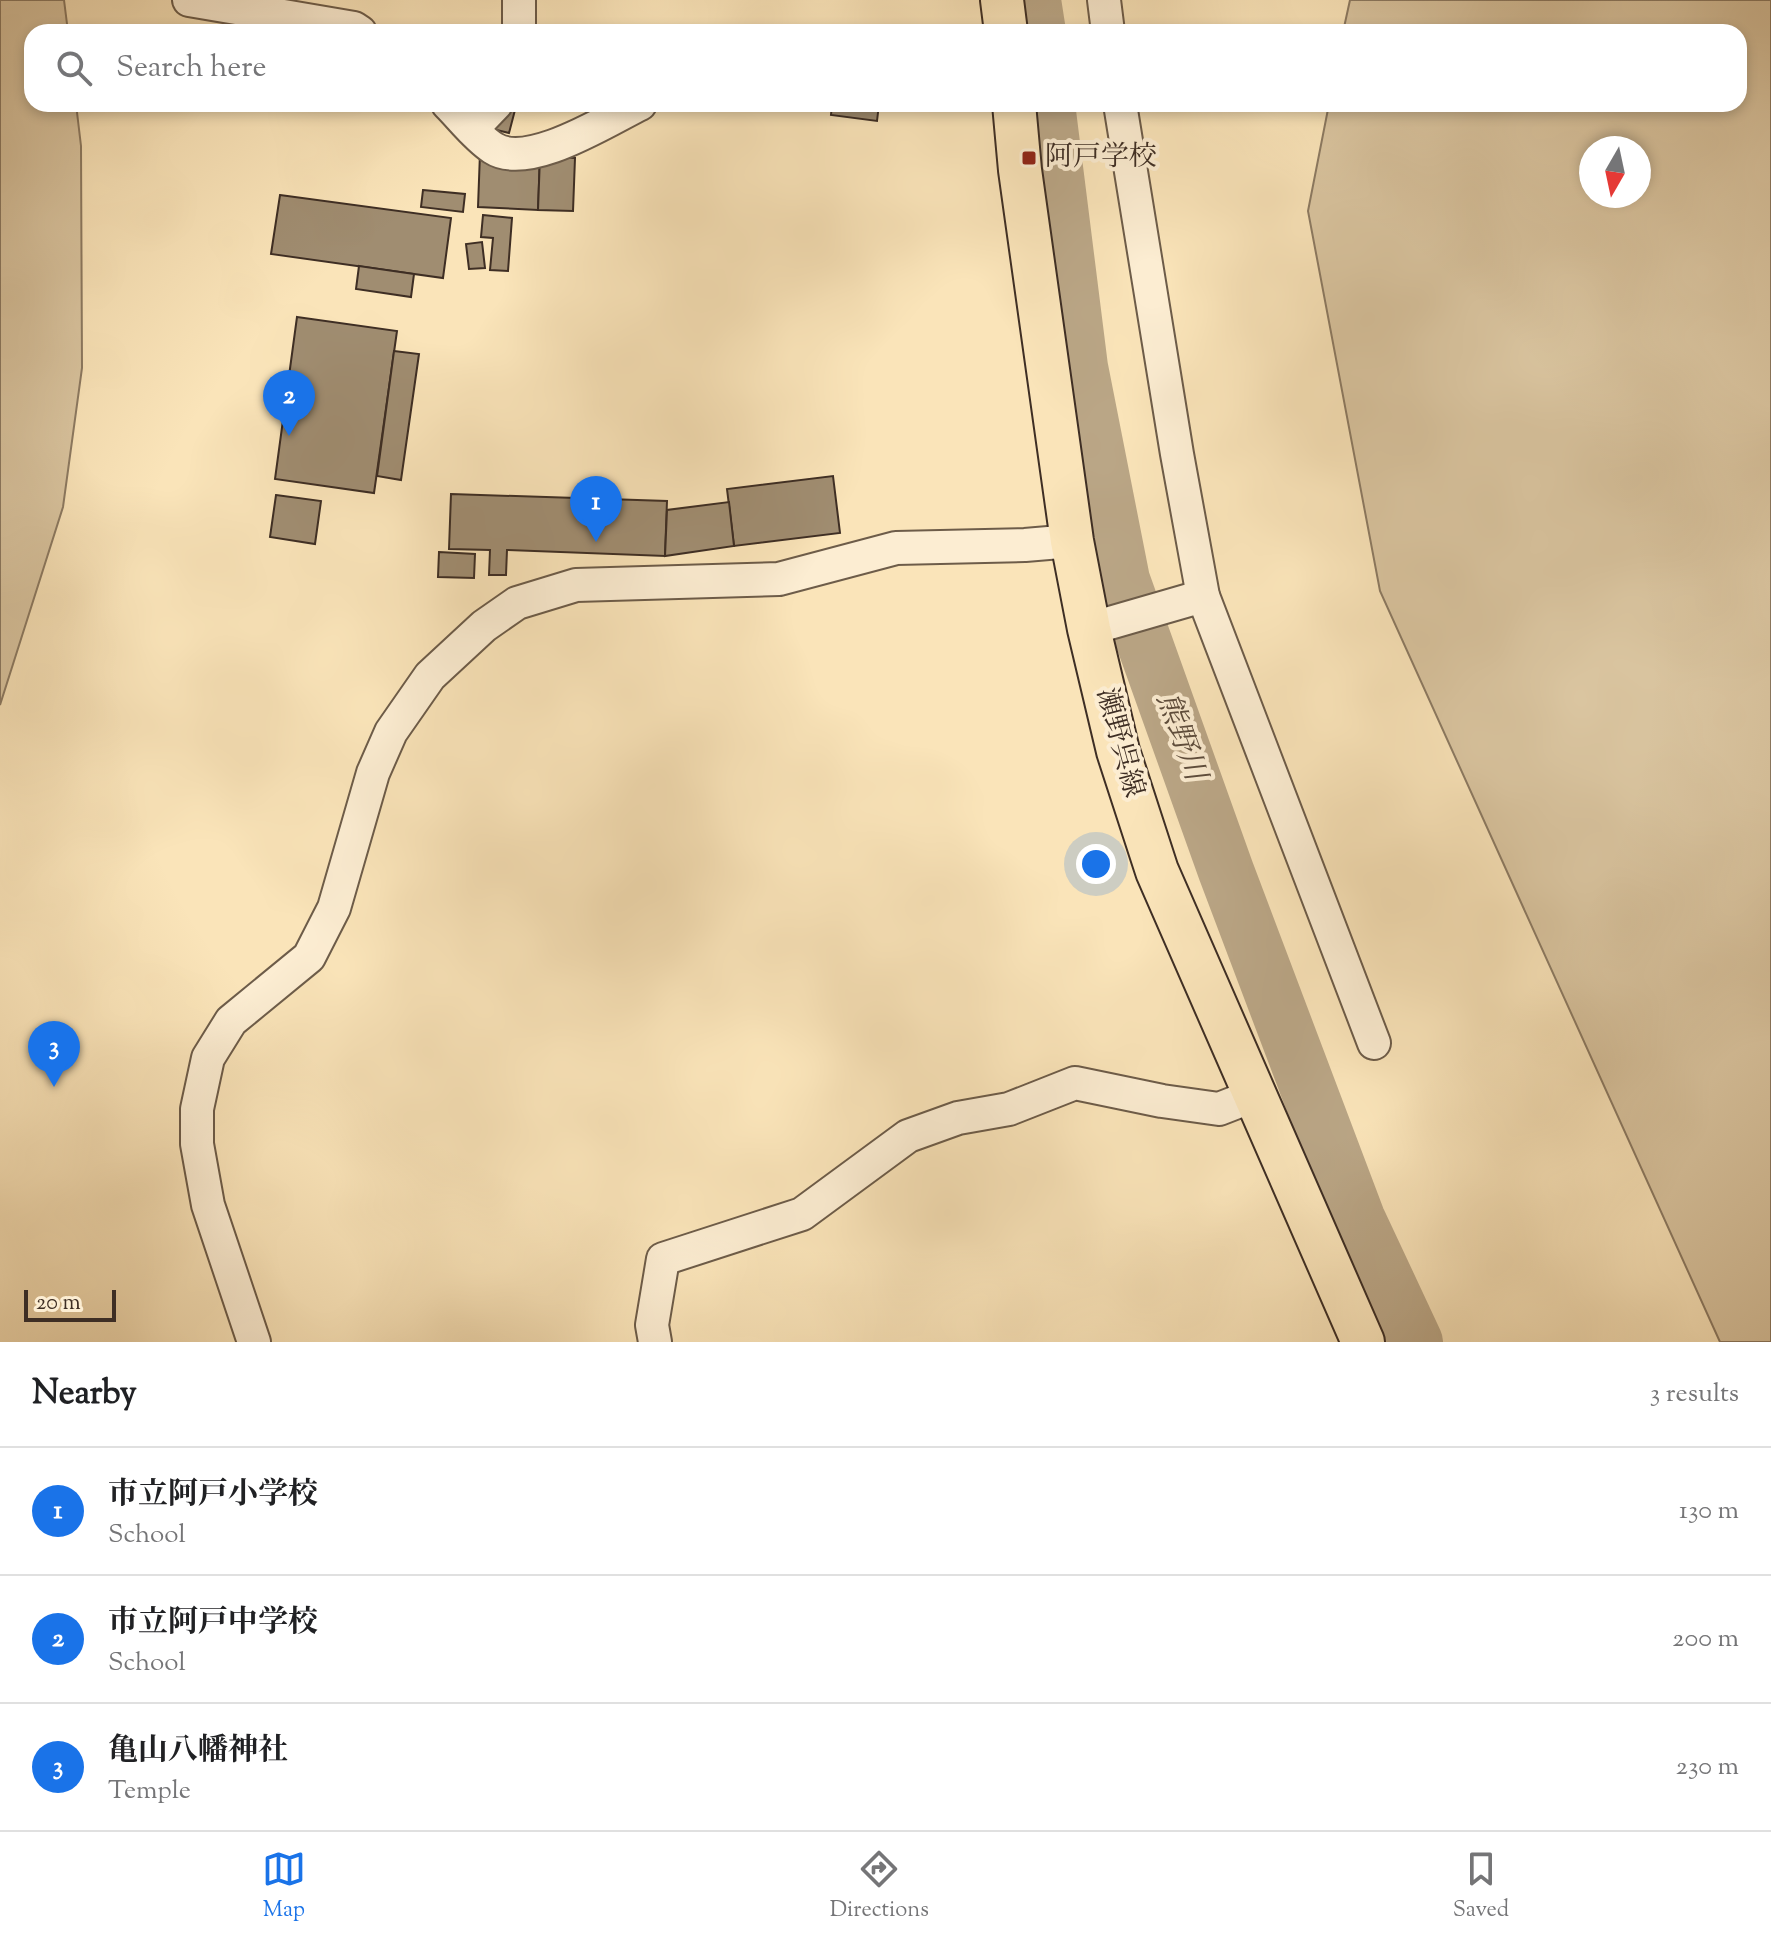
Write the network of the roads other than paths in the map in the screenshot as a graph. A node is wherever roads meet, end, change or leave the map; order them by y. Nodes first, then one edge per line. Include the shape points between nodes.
1 (189, 0) edge
2 (519, 0) edge
3 (1002, 0) edge
4 (1104, 0) edge
5 (330, 24) edge
6 (519, 24) edge
7 (1005, 24) edge
8 (1107, 24) edge
9 (456, 112) edge
10 (488, 112) edge
11 (624, 112) edge
12 (1015, 112) edge
13 (1121, 112) edge
14 (472, 129) junction
15 (1072, 541) junction
16 (1199, 597) junction
17 (1102, 626) junction
18 (1374, 1043) dead end
19 (1255, 1095) junction
20 (254, 1342) edge
21 (655, 1342) edge
22 (1363, 1342) edge

1 - 5 street
2 - 6 street
3 - 7 main road
4 - 8 street
9 - 14 street
10 - 14 street
11 - 14 street via 567,141 524,155 495,150
12 - 15 main road, 瀬野呉線
13 - 16 street
15 - 17 main road, 瀬野呉線
15 - 20 street via 896,548 779,579 576,585 517,603 430,676 391,732 373,773 334,908 309,957 231,1021 208,1058 197,1109 197,1144 208,1205
16 - 17 street
16 - 18 street
17 - 19 main road, 瀬野呉線 via 1118,751 1157,871
19 - 21 street via 1219,1109 1075,1083 1009,1109 958,1118 908,1136 802,1214 663,1259 652,1325
19 - 22 main road, 瀬野呉線

